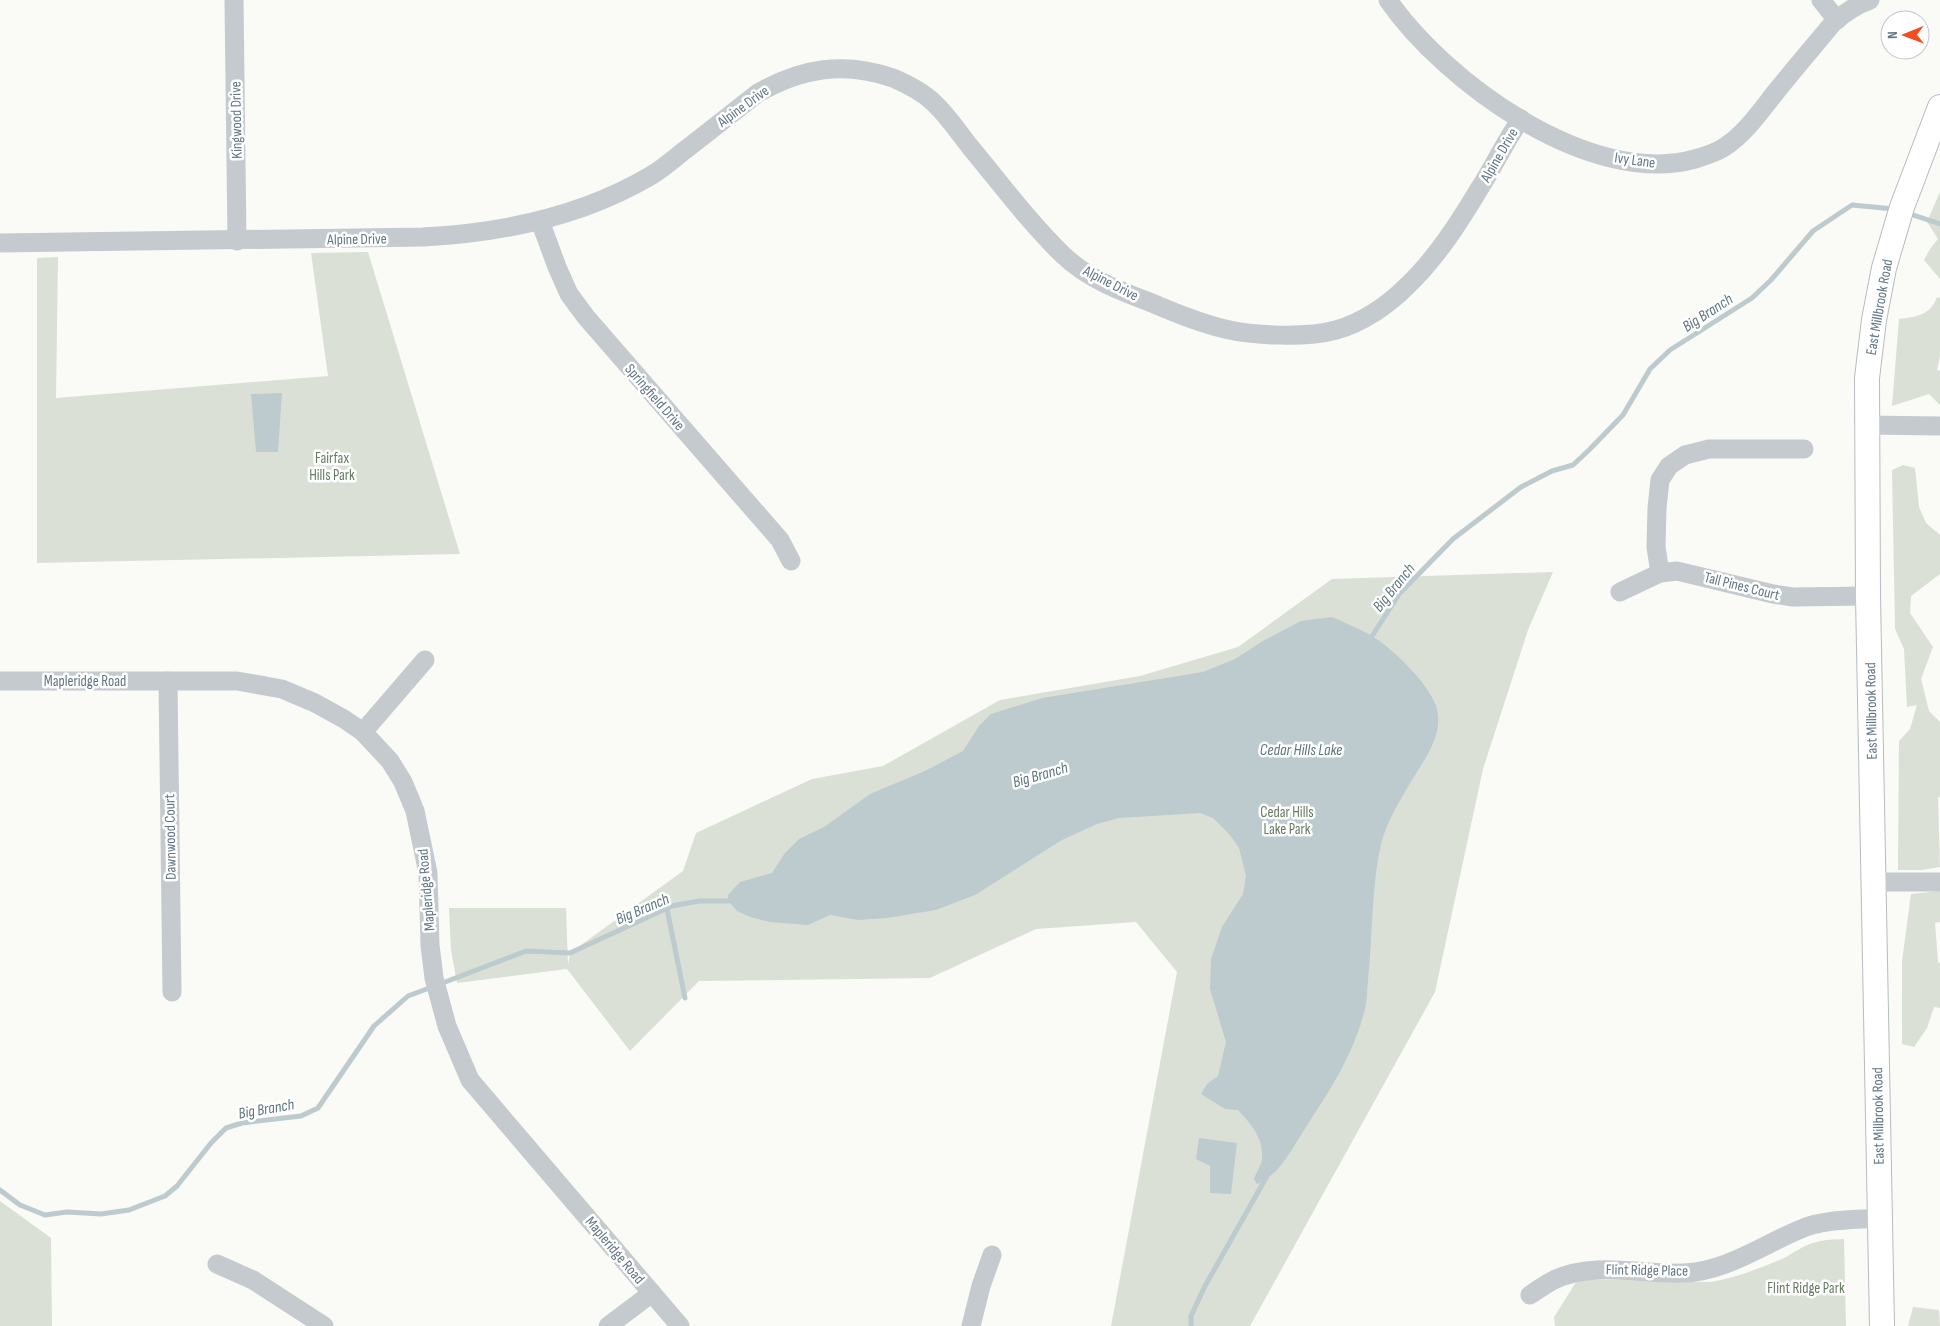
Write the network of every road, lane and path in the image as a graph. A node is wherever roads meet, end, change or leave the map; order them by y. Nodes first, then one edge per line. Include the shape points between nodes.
1 (234, 0) edge
2 (1388, 0) edge
3 (1821, 0) edge
4 (1870, 0) edge
5 (1836, 20) junction
6 (1940, 107) edge
7 (1521, 119) junction
8 (540, 221) junction
9 (237, 241) junction
10 (0, 243) edge
11 (1866, 425) junction
12 (1940, 426) edge
13 (1804, 448) dead end
14 (791, 561) dead end
15 (1660, 572) junction
16 (1620, 592) dead end
17 (1868, 596) junction
18 (425, 660) dead end
19 (0, 680) edge
20 (168, 681) junction
21 (363, 732) junction
22 (1874, 882) junction
23 (1940, 882) edge
24 (172, 992) dead end
25 (1880, 1218) junction
26 (992, 1255) dead end
27 (217, 1264) dead end
28 (652, 1293) junction
29 (1530, 1295) dead end
30 (324, 1326) edge
31 (608, 1326) edge
32 (680, 1326) edge
33 (972, 1326) edge
34 (1882, 1326) edge

1 - 9 street, Kingwood Drive
2 - 7 street, Ivy Lane via 1427,47 1482,93
3 - 5 street
4 - 5 street, Ivy Lane
5 - 7 street, Ivy Lane via 1737,137 1706,156 1671,164 1631,162 1600,155 1543,132
6 - 11 main road, East Millbrook Road via 1902,207 1884,268 1871,340
7 - 8 street, Alpine Drive via 1455,226 1406,287 1383,306 1335,330 1262,335 1226,329 1116,289 1086,273 1065,257 1030,221 933,102 901,82 874,71 826,68 776,82 653,174 598,202
8 - 9 street, Alpine Drive via 491,232 452,236
8 - 14 street, Springfield Drive via 569,294 580,309 775,534
9 - 10 street, Alpine Drive
11 - 12 street
11 - 17 main road, East Millbrook Road
13 - 15 street via 1709,450 1685,454 1669,466 1660,480 1657,508 1656,547
15 - 16 street, Tall Pines Court
15 - 17 street, Tall Pines Court via 1677,571 1793,597
17 - 22 main road, East Millbrook Road
18 - 21 street
19 - 20 street, Mapleridge Road
20 - 21 street, Mapleridge Road via 237,681 282,689 315,703
20 - 24 street, Dawnwood Court
21 - 28 street, Mapleridge Road via 390,761 403,782 414,811 428,873 434,978 447,1026 470,1080
22 - 23 street
22 - 25 main road, East Millbrook Road
25 - 29 street, Flint Ridge Place via 1802,1228 1752,1253 1685,1273 1600,1269 1570,1274 1554,1279
25 - 34 main road, East Millbrook Road
26 - 33 street via 980,1286
27 - 30 street via 253,1280
28 - 31 street
28 - 32 street, Mapleridge Road

